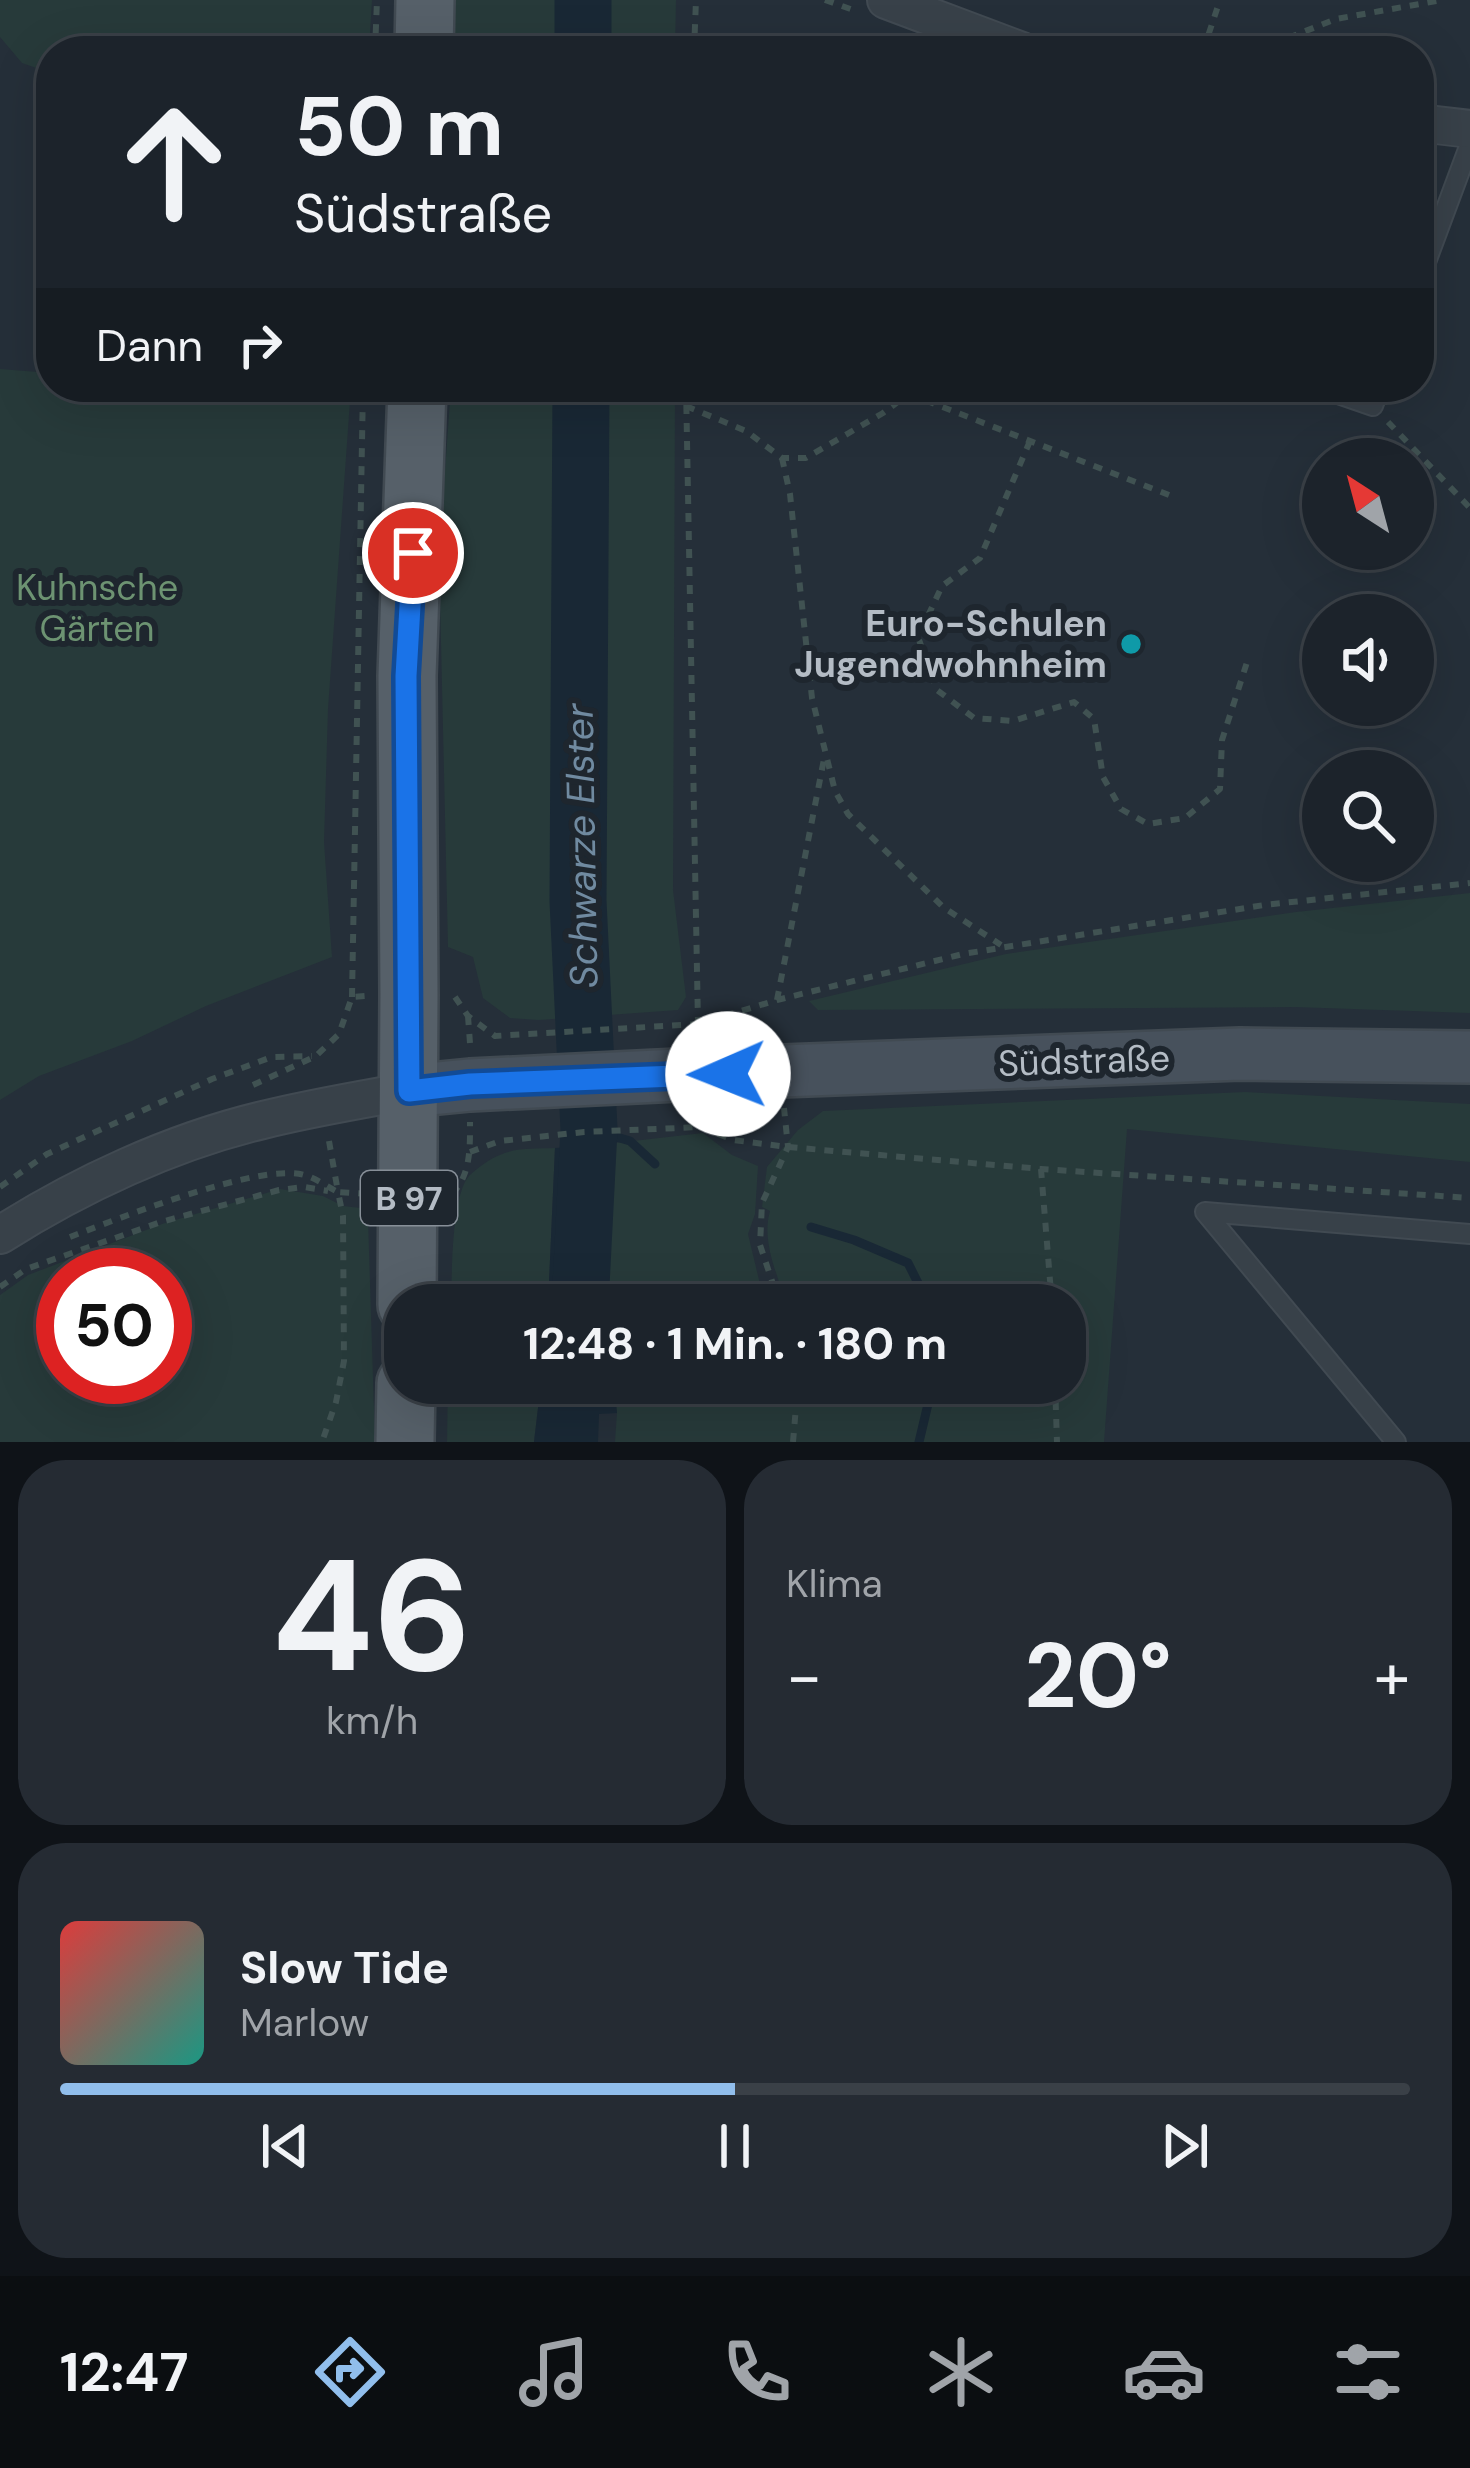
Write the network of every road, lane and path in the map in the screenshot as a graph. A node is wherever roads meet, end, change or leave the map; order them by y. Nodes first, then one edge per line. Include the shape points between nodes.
1 (377, 0) edge
2 (425, 0) edge
3 (696, 0) edge
4 (886, 0) edge
5 (1220, 0) edge
6 (1418, 0) edge
7 (1442, 0) edge
8 (1428, 2) edge
9 (376, 36) edge
10 (424, 36) edge
11 (695, 36) edge
12 (982, 36) edge
13 (1208, 36) edge
14 (1293, 36) edge
15 (1434, 125) edge
16 (1470, 129) edge
17 (1470, 144) edge
18 (1434, 241) edge
19 (363, 402) edge
20 (416, 402) edge
21 (685, 402) edge
22 (897, 402) edge
23 (929, 402) edge
24 (1361, 402) edge
25 (1374, 402) edge
26 (685, 405) junction
27 (1373, 406) junction
28 (1030, 441) junction
29 (782, 458) junction
30 (1169, 495) dead end
31 (1470, 508) edge
32 (1249, 656) dead end
33 (825, 756) junction
34 (1470, 884) edge
35 (1004, 947) junction
36 (352, 997) dead end
37 (777, 1000) junction
38 (698, 1049) junction
39 (316, 1056) dead end
40 (1470, 1057) edge
41 (496, 1060) junction
42 (781, 1071) junction
43 (409, 1091) junction
44 (788, 1147) junction
45 (470, 1152) dead end
46 (1041, 1169) junction
47 (0, 1187) edge
48 (338, 1192) junction
49 (1470, 1198) edge
50 (1470, 1234) edge
51 (0, 1235) edge
52 (68, 1238) dead end
53 (407, 1284) edge
54 (773, 1284) edge
55 (1050, 1284) edge
56 (0, 1287) edge
57 (406, 1404) edge
58 (797, 1404) edge
59 (1056, 1404) edge
60 (322, 1442) edge
61 (405, 1442) edge
62 (794, 1442) edge
63 (1057, 1442) edge
64 (1396, 1442) edge

1 - 9 path
2 - 10 main road
3 - 11 path
4 - 12 street
5 - 13 path
6 - 8 path
7 - 8 path
8 - 14 path
15 - 16 street
17 - 18 lane
19 - 36 path
20 - 43 main road, B 97 via 406,676
21 - 26 path
22 - 29 path via 806,458
23 - 28 path
24 - 27 lane
25 - 27 lane
26 - 29 path via 746,431
26 - 38 path
27 - 31 path
28 - 30 path
28 - 32 path via 980,558 942,586 918,637 937,691 974,718 1013,722 1074,702 1094,718 1103,777 1121,809 1148,824 1185,818 1220,789 1222,740
29 - 33 path
33 - 35 path via 848,814 943,907
33 - 37 path
34 - 35 path via 1264,905
35 - 37 path
37 - 38 path
38 - 41 main road, Südstraße
38 - 41 path
38 - 42 main road, Südstraße
39 - 47 path via 272,1058 212,1079 47,1154
40 - 42 main road, Südstraße via 1240,1054
41 - 43 main road via 470,1084
42 - 44 path
43 - 51 street via 259,1120 192,1142 81,1187
43 - 53 main road, B 97
44 - 45 path via 701,1127 500,1141
44 - 46 path
44 - 54 path via 762,1203 760,1245
46 - 49 path
46 - 55 path
48 - 52 path via 304,1174 269,1173
48 - 56 path via 279,1190 161,1222 26,1269
48 - 60 path via 344,1360
50 - 64 lane via 1205,1211
57 - 61 main road
58 - 62 path
59 - 63 path

